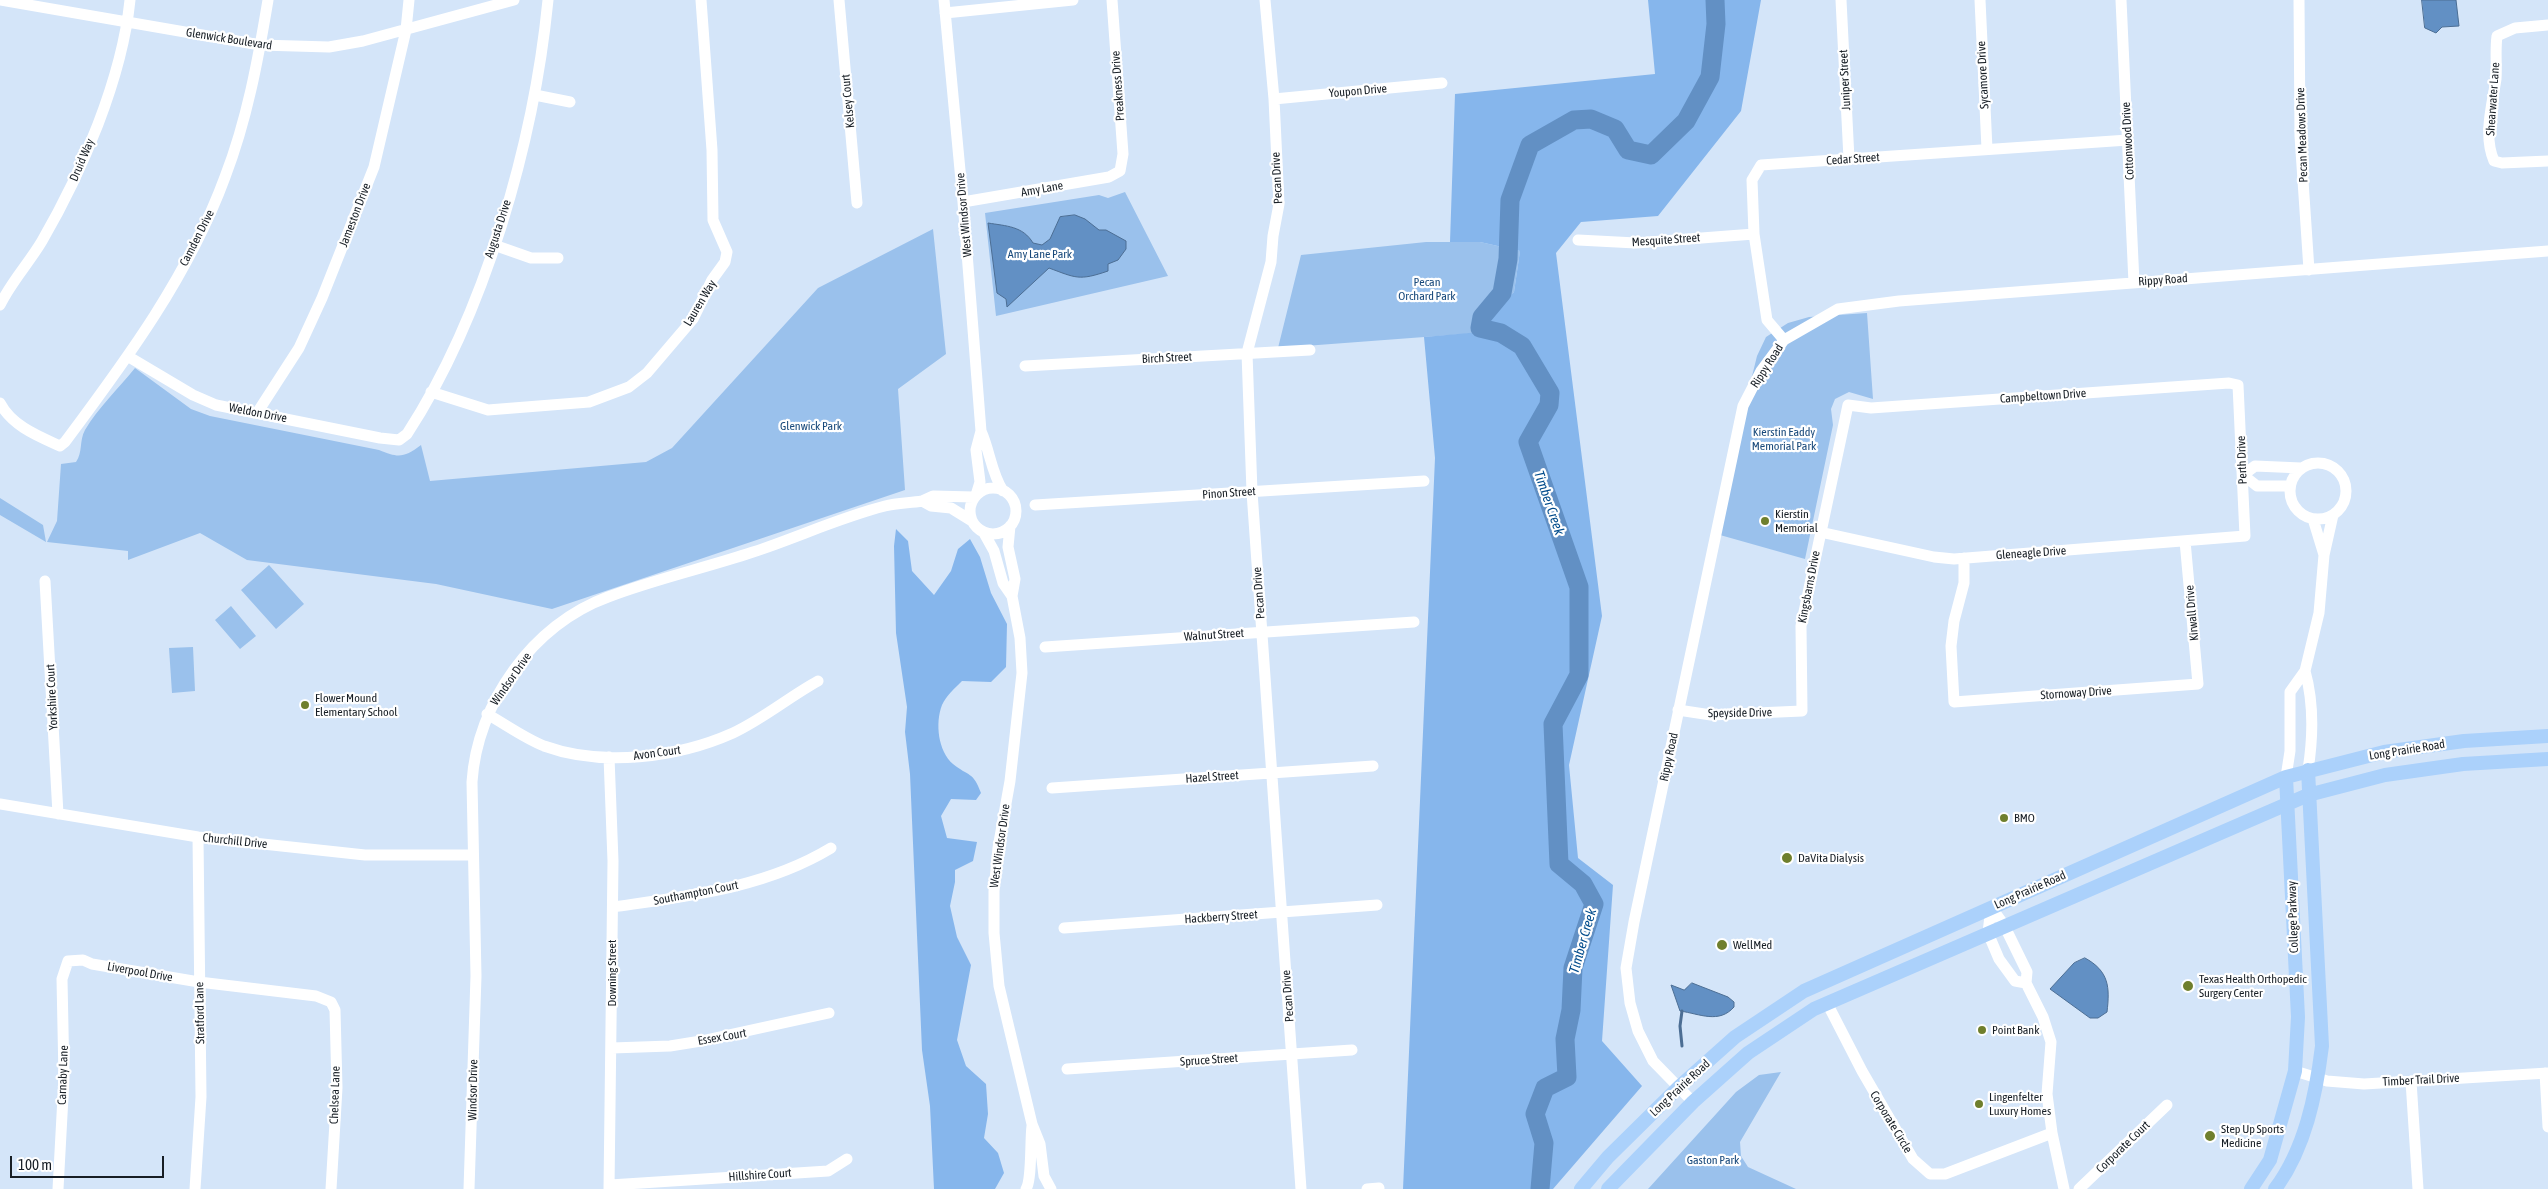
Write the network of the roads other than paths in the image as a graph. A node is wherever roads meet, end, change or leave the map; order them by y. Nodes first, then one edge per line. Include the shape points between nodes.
1 (0, 0) edge
2 (47, 0) edge
3 (130, 0) edge
4 (268, 0) edge
5 (409, 0) edge
6 (514, 0) edge
7 (548, 0) edge
8 (701, 0) edge
9 (839, 0) edge
10 (944, 0) edge
11 (1072, 0) edge
12 (1112, 0) edge
13 (1265, 0) edge
14 (1841, 0) edge
15 (1980, 0) edge
16 (2121, 0) edge
17 (2299, 0) edge
18 (59, 9) junction
19 (945, 13) junction
20 (128, 21) junction
21 (2548, 25) edge
22 (406, 30) junction
23 (260, 45) junction
24 (1442, 83) dead end
25 (535, 96) junction
26 (1274, 99) junction
27 (570, 102) dead end
28 (2128, 140) junction
29 (1987, 149) junction
30 (1850, 159) junction
31 (2548, 161) edge
32 (1120, 172) joint
33 (857, 202) dead end
34 (963, 202) junction
35 (1754, 234) junction
36 (1578, 240) dead end
37 (494, 246) junction
38 (2548, 251) edge
39 (558, 258) dead end
40 (2309, 270) junction
41 (2134, 283) junction
42 (0, 305) edge
43 (1784, 340) junction
44 (1310, 350) dead end
45 (1247, 353) junction
46 (129, 357) junction
47 (1025, 366) dead end
48 (2238, 385) joint
49 (431, 392) junction
50 (0, 403) edge
51 (1848, 405) joint
52 (257, 413) junction
53 (981, 431) junction
54 (399, 440) joint
55 (2301, 468) junction
56 (2242, 475) junction
57 (1424, 481) dead end
58 (2290, 486) junction
59 (1003, 491) junction
60 (1252, 492) junction
61 (975, 496) junction
62 (922, 501) junction
63 (1035, 505) dead end
64 (2333, 515) junction
65 (2313, 518) junction
66 (972, 521) junction
67 (1010, 526) junction
68 (1820, 532) junction
69 (984, 533) junction
70 (2245, 536) joint
71 (2186, 541) junction
72 (2324, 556) junction
73 (1964, 558) junction
74 (45, 581) dead end
75 (1012, 596) junction
76 (1414, 622) dead end
77 (1262, 632) junction
78 (1045, 647) dead end
79 (2305, 671) junction
80 (818, 682) dead end
81 (2198, 684) joint
82 (1678, 710) junction
83 (1802, 712) joint
84 (487, 714) junction
85 (2548, 736) edge
86 (609, 757) junction
87 (2548, 758) edge
88 (1373, 766) dead end
89 (2308, 770) junction
90 (1273, 772) junction
91 (2286, 777) junction
92 (1052, 788) dead end
93 (2308, 795) junction
94 (2286, 803) junction
95 (0, 804) edge
96 (58, 814) junction
97 (198, 837) junction
98 (831, 848) dead end
99 (473, 855) junction
100 (1377, 906) dead end
101 (612, 907) junction
102 (1991, 907) junction
103 (1283, 912) junction
104 (2004, 925) junction
105 (1064, 928) dead end
106 (1988, 933) junction
107 (68, 961) joint
108 (199, 982) junction
109 (2026, 983) junction
110 (330, 1002) joint
111 (1827, 1003) junction
112 (829, 1013) dead end
113 (612, 1048) junction
114 (1352, 1050) dead end
115 (1292, 1054) junction
116 (1067, 1069) dead end
117 (2295, 1071) junction
118 (2547, 1073) edge
119 (2318, 1078) junction
120 (2412, 1081) junction
121 (1679, 1087) junction
122 (1693, 1102) junction
123 (2167, 1105) dead end
124 (1032, 1124) junction
125 (2548, 1127) edge
126 (2052, 1133) junction
127 (847, 1159) dead end
128 (609, 1187) edge
129 (1379, 1188) edge
130 (58, 1189) edge
131 (195, 1189) edge
132 (330, 1189) edge
133 (469, 1189) edge
134 (1027, 1189) edge
135 (1049, 1189) edge
136 (1301, 1189) edge
137 (1367, 1189) edge
138 (1581, 1189) edge
139 (1608, 1189) edge
140 (2064, 1189) edge
141 (2079, 1189) edge
142 (2251, 1189) edge
143 (2275, 1189) edge
144 (2418, 1189) edge

1 - 18 street, Glenwick Boulevard
2 - 18 street, Glenwick Boulevard
3 - 20 street, Druid Way
4 - 23 street, Camden Drive
5 - 22 street, Jameston Drive
6 - 22 street, Glenwick Boulevard
7 - 25 street, Augusta Drive
8 - 49 street, Lauren Way via 712,150 713,220 727,252 725,262 712,280 693,319 647,372 629,387 589,402 488,410
9 - 33 street, Kelsey Court
10 - 19 street, West Windsor Drive
11 - 19 street
12 - 32 street, Preakness Drive via 1123,154
13 - 26 street, Pecan Drive
14 - 30 street, Juniper Street
15 - 29 street, Sycamore Drive
16 - 28 street, Cottonwood Drive
17 - 40 street, Pecan Meadows Drive via 2300,136
18 - 20 street, Glenwick Boulevard
19 - 34 street, West Windsor Drive
20 - 23 street, Glenwick Boulevard
20 - 42 street, Druid Way via 100,118 68,192 41,242
21 - 31 street, Shearwater Lane via 2514,28 2497,36 2496,79 2489,130 2494,161
22 - 23 street, Glenwick Boulevard via 329,47
22 - 52 street, Jameston Drive via 370,176 299,348
23 - 46 street, Camden Drive via 249,101 226,176 176,281
24 - 26 street, Youpon Drive
25 - 27 street
25 - 37 street, Augusta Drive
26 - 45 street, Pecan Drive via 1278,214 1271,262
28 - 29 street, Cedar Street
28 - 41 street, Cottonwood Drive
29 - 30 street, Cedar Street
30 - 35 street, Cedar Street via 1761,165 1752,180
32 - 34 street, Amy Lane via 1109,178
34 - 53 street, West Windsor Drive
35 - 36 street, Mesquite Street via 1636,243
35 - 43 street, Cedar Street via 1767,320
37 - 39 street via 531,258
37 - 49 street, Augusta Drive via 463,325
38 - 40 street, Rippy Road
40 - 41 street, Rippy Road
41 - 43 street, Rippy Road via 1899,301 1838,309
43 - 82 street, Rippy Road via 1761,371 1743,406
44 - 45 street, Birch Street
45 - 47 street, Birch Street
45 - 60 street, Pecan Drive
46 - 50 street, Camden Drive via 60,446 32,434
46 - 52 street, Weldon Drive via 193,395 216,405
48 - 51 street, Campbeltown Drive via 2229,383 1871,408
48 - 56 street, Perth Drive
49 - 54 street, Augusta Drive via 407,434
51 - 68 street, Kingsbarns Drive
52 - 54 street, Weldon Drive
53 - 59 street, West Windsor Drive via 994,477
53 - 61 street, West Windsor Drive via 976,450 980,482
55 - 56 street via 2255,466
55 - 58 street
55 - 64 street via 2319,462 2332,466 2341,474 2346,486 2345,499
56 - 58 street via 2257,486
56 - 70 street, Perth Drive
57 - 60 street, Pinon Street
58 - 65 street via 2295,507
59 - 61 street via 992,488
59 - 67 street, West Windsor Drive via 1015,507 1016,514
60 - 63 street, Pinon Street
60 - 77 street, Pecan Drive
61 - 62 street, Windsor Drive via 933,496
61 - 66 street, West Windsor Drive via 970,510
62 - 66 street, Windsor Drive via 932,506 951,508
62 - 84 street, Windsor Drive via 885,506 754,552 607,597 583,608 535,646 519,664
64 - 65 street
64 - 72 street
65 - 72 street
66 - 69 street, West Windsor Drive
67 - 69 street via 995,534
67 - 75 street, West Windsor Drive via 1008,546 1015,579
68 - 73 street, Gleneagle Drive via 1934,557
68 - 83 street, Kingsbarns Drive via 1801,626
69 - 75 street, West Windsor Drive via 994,551 1003,583
70 - 71 street, Gleneagle Drive
71 - 73 street, Gleneagle Drive
71 - 81 street, Kirwall Drive
72 - 79 street, College Parkway via 2319,613
73 - 81 street, Stornoway Drive via 1964,583 1951,646 1954,702
74 - 96 street, Yorkshire Court
75 - 124 street, West Windsor Drive via 1020,638 1022,673 1010,781 998,848 994,933 998,986
76 - 77 street, Walnut Street
77 - 78 street, Walnut Street
77 - 90 street, Pecan Drive
79 - 89 street, College Parkway via 2311,691
79 - 91 street, College Parkway via 2290,692 2290,752
80 - 86 street, Avon Court via 734,732 691,748 636,758
82 - 83 street, Speyside Drive via 1711,715
82 - 121 street, Rippy Road via 1626,968 1630,1003 1638,1031 1653,1061
84 - 86 street, Avon Court via 543,745
84 - 99 street, Windsor Drive via 473,769
85 - 89 main road, Long Prairie Road via 2384,752
86 - 101 street, Downing Street
87 - 93 main road, Long Prairie Road via 2462,764 2385,775
88 - 90 street, Hazel Street
89 - 91 main road, Long Prairie Road
89 - 93 main road, College Parkway
90 - 92 street, Hazel Street
90 - 103 street, Pecan Drive
91 - 94 main road, College Parkway
91 - 102 main road, Long Prairie Road
93 - 94 main road, Long Prairie Road
93 - 119 main road, College Parkway via 2321,989 2322,1046
94 - 104 main road, Long Prairie Road
94 - 117 main road, College Parkway via 2298,1017
95 - 96 street, Churchill Drive
96 - 97 street, Churchill Drive
97 - 99 street, Churchill Drive via 365,855
97 - 108 street, Stratford Lane
98 - 101 street, Southampton Court via 813,858 725,890
99 - 133 street, Windsor Drive via 476,976
100 - 103 street, Hackberry Street
101 - 113 street, Downing Street
102 - 104 street
102 - 106 street
102 - 121 main road, Long Prairie Road via 1804,991 1736,1037
103 - 105 street, Hackberry Street
103 - 115 street, Pecan Drive
104 - 106 main road, Long Prairie Road
104 - 109 street via 2027,972
106 - 109 street via 1999,959 2015,981
106 - 111 main road, Long Prairie Road
107 - 108 street, Liverpool Drive via 83,960
107 - 130 street, Carnaby Lane via 62,979 64,1078
108 - 110 street, Liverpool Drive via 316,996
108 - 131 street, Stratford Lane via 200,1136
109 - 126 street via 2051,1042 2047,1094
110 - 132 street, Chelsea Lane via 334,1010 336,1088
111 - 122 main road, Long Prairie Road via 1748,1053
111 - 126 street, Corporate Circle via 1862,1072 1909,1152 1930,1174 1945,1174
112 - 113 street, Essex Court via 701,1042
113 - 128 street, Downing Street
114 - 115 street, Spruce Street
115 - 116 street, Spruce Street
115 - 136 street, Pecan Drive
117 - 119 street, Timber Trail Drive
117 - 142 main road, College Parkway via 2270,1160
118 - 120 street, Timber Trail Drive
118 - 125 street
119 - 120 street, Timber Trail Drive via 2364,1084
119 - 143 main road, College Parkway via 2296,1152
120 - 144 street
121 - 122 street, Rippy Road
121 - 138 main road, Long Prairie Road via 1608,1157
122 - 139 main road, Long Prairie Road
123 - 141 street, Corporate Court
124 - 134 street, West Windsor Drive
124 - 135 street, West Windsor Drive via 1040,1144
126 - 140 street
127 - 128 street, Hillshire Court via 828,1171
129 - 137 street
134 - 135 street, West Windsor Drive

